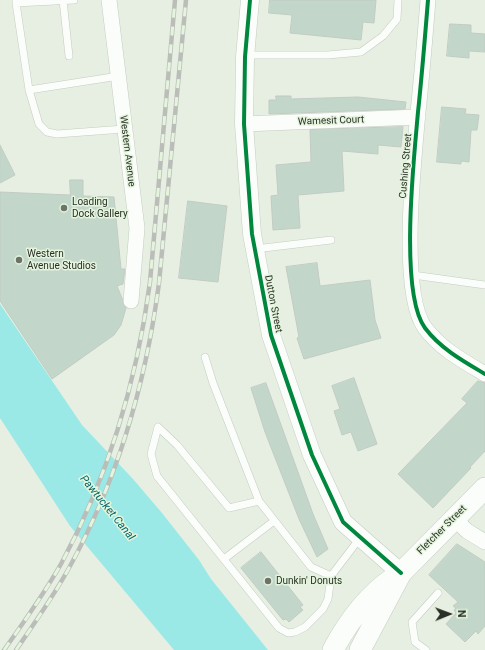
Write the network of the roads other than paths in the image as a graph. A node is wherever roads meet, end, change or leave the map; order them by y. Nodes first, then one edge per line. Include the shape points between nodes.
1 (63, 0) edge
2 (74, 0) edge
3 (109, 0) edge
4 (250, 0) edge
5 (398, 0) edge
6 (428, 0) edge
7 (16, 2) edge
8 (245, 55) junction
9 (68, 56) dead end
10 (119, 76) junction
11 (29, 90) junction
12 (418, 118) junction
13 (244, 124) junction
14 (124, 129) junction
15 (331, 240) dead end
16 (255, 249) junction
17 (413, 275) junction
18 (485, 285) edge
19 (131, 301) dead end
20 (205, 357) dead end
21 (485, 374) edge
22 (485, 488) edge
23 (259, 501) junction
24 (454, 518) junction
25 (274, 521) junction
26 (361, 536) junction
27 (485, 542) edge
28 (224, 559) junction
29 (401, 573) junction
30 (331, 576) junction
31 (438, 593) dead end
32 (334, 650) edge
33 (360, 650) edge
34 (426, 650) edge

1 - 2 lane
1 - 7 lane
1 - 9 lane
3 - 10 street, Western Avenue
4 - 8 street, Dutton Street
5 - 8 lane via 397,19 383,36 361,52 328,55
6 - 12 street, Cushing Street
7 - 11 lane
8 - 13 street, Dutton Street
10 - 11 lane
10 - 14 street, Western Avenue
11 - 14 lane via 39,124 47,132 57,134
12 - 13 street, Wamesit Court
12 - 17 street, Cushing Street via 411,203
13 - 16 street, Dutton Street
14 - 19 street, Western Avenue via 137,228
15 - 16 lane
16 - 26 street, Dutton Street via 271,335 312,455 343,522
17 - 18 lane
17 - 21 street, Cushing Street via 415,307 425,328 446,350
20 - 23 lane
22 - 24 main road, Fletcher Street
23 - 25 lane
23 - 28 lane via 229,508 177,445 158,427 151,454 156,476
24 - 27 street via 467,531
24 - 29 main road, Fletcher Street
25 - 28 lane
25 - 30 lane via 311,566
26 - 29 street, Dutton Street
26 - 30 lane
28 - 30 lane via 279,628 288,633 305,627 323,609 328,599
29 - 32 main road, Fletcher Street via 378,590 357,611
29 - 33 main road, Fletcher Street
31 - 34 lane via 412,622 415,642

